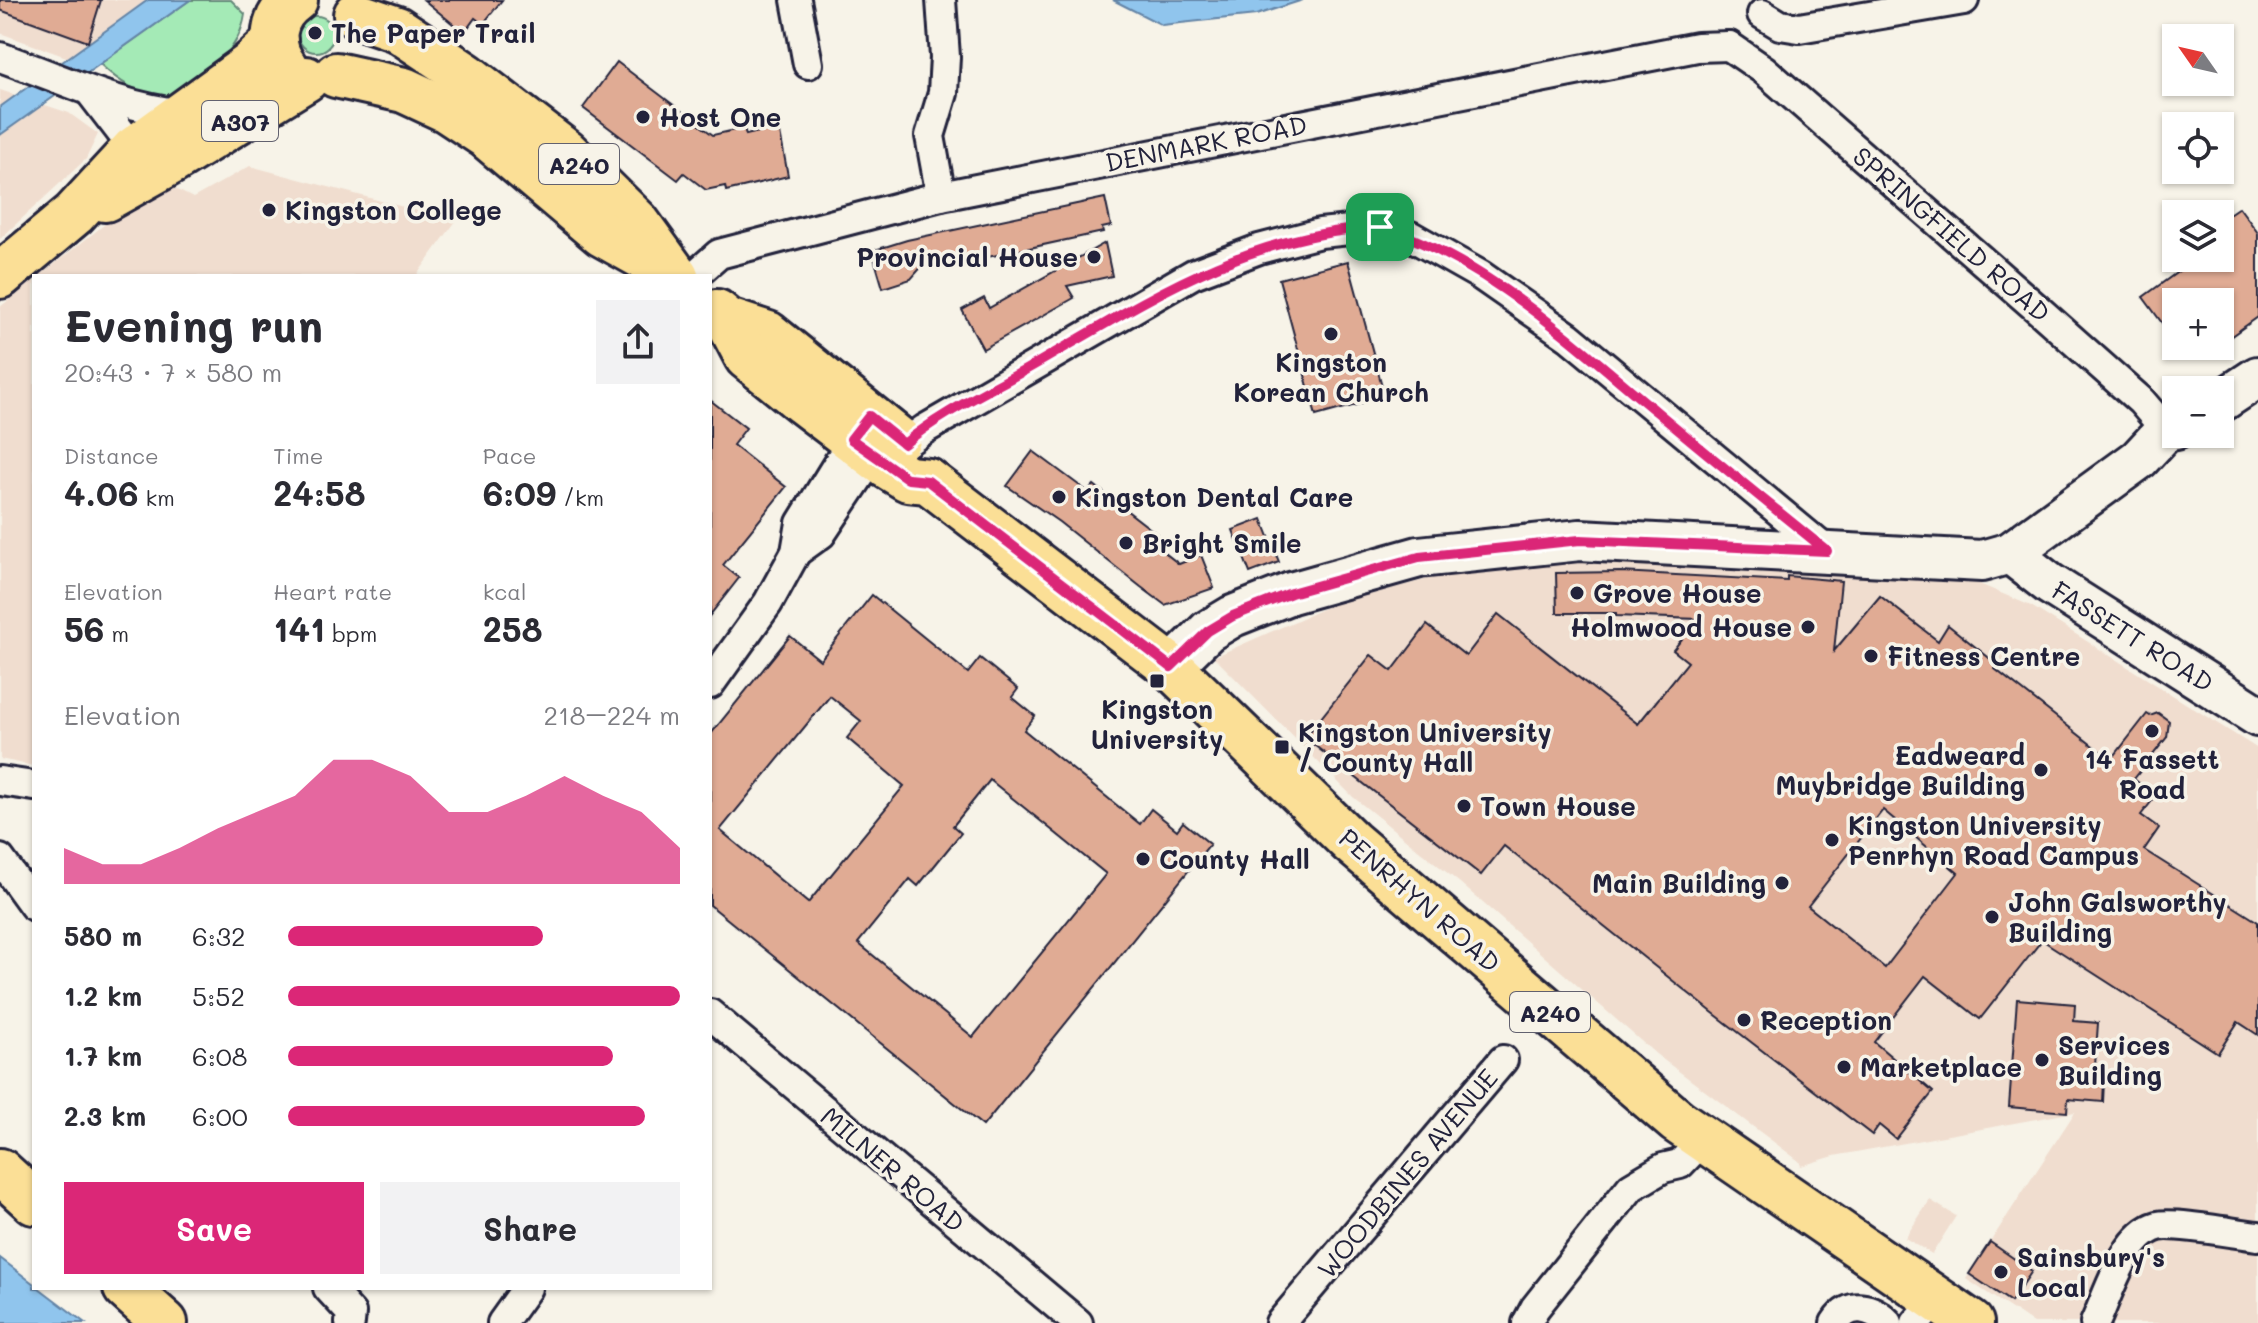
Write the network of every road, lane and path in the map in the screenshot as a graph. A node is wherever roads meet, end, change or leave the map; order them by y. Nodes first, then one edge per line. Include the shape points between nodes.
1 (796, 0) edge
2 (941, 0) edge
3 (1964, 0) edge
4 (347, 7) edge
5 (1767, 7) edge
6 (276, 17) edge
7 (1729, 46) junction
8 (0, 57) edge
9 (808, 64) dead end
10 (321, 77) junction
11 (89, 92) junction
12 (183, 114) junction
13 (134, 149) junction
14 (941, 196) junction
15 (74, 214) junction
16 (679, 274) edge
17 (680, 274) edge
18 (683, 274) edge
19 (0, 276) edge
20 (719, 313) edge
21 (2258, 377) edge
22 (2234, 393) edge
23 (2162, 421) edge
24 (2162, 438) edge
25 (879, 442) junction
26 (1827, 551) junction
27 (2010, 553) junction
28 (1171, 667) junction
29 (712, 681) edge
30 (2258, 716) edge
31 (0, 781) edge
32 (32, 786) edge
33 (0, 859) edge
34 (32, 903) edge
35 (712, 1016) edge
36 (1503, 1060) dead end
37 (1703, 1140) junction
38 (0, 1171) edge
39 (32, 1200) edge
40 (2258, 1236) edge
41 (128, 1290) edge
42 (330, 1290) edge
43 (526, 1290) edge
44 (1941, 1315) edge
45 (165, 1323) edge
46 (350, 1323) edge
47 (502, 1323) edge
48 (1078, 1323) edge
49 (1280, 1323) edge
50 (1527, 1323) edge
51 (1835, 1323) edge
52 (1888, 1323) edge
53 (2095, 1323) edge

1 - 9 street
2 - 14 street via 943,93 930,136
3 - 5 street via 1799,28 1780,25
4 - 10 main road via 359,36 355,52 347,65
4 - 17 main road, A240 via 397,29 566,152 637,222
5 - 7 street
6 - 10 main road via 282,63
6 - 12 main road, A307 via 250,65
7 - 14 street, DENMARK ROAD via 1697,47
7 - 23 street, SPRINGFIELD ROAD via 1764,70 1981,258
8 - 11 street
10 - 15 main road, A307
10 - 16 main road, A240 via 404,90 447,110 485,135 602,234
11 - 12 street
11 - 13 street
12 - 13 main road, A307
13 - 15 main road, A307
14 - 18 street, DENMARK ROAD via 727,251
15 - 19 main road, A307
20 - 25 main road, PENRHYN ROAD / A240 via 747,357
21 - 22 street
24 - 27 street
25 - 26 street via 957,409 1193,274 1320,233 1380,227 1411,236 1480,275 1569,337
25 - 28 main road, PENRHYN ROAD / A240 via 908,479 928,481
25 - 29 street via 848,498 821,534 796,552 768,603
26 - 27 street via 1982,561
26 - 28 street via 1580,540 1419,557 1291,593 1233,616 1208,631
27 - 30 street, FASSETT ROAD
28 - 37 main road, PENRHYN ROAD / A240 via 1351,842
31 - 32 street
33 - 34 street
35 - 48 street, MILNER ROAD
36 - 49 street, WOODBINES AVENUE
37 - 44 main road, PENRHYN ROAD / A240
37 - 50 street via 1680,1164 1631,1187
38 - 39 main road
40 - 53 street via 2160,1225 2143,1233 2129,1248
41 - 45 main road
42 - 46 street via 351,1313
43 - 47 street
51 - 52 street via 1855,1307 1875,1309

